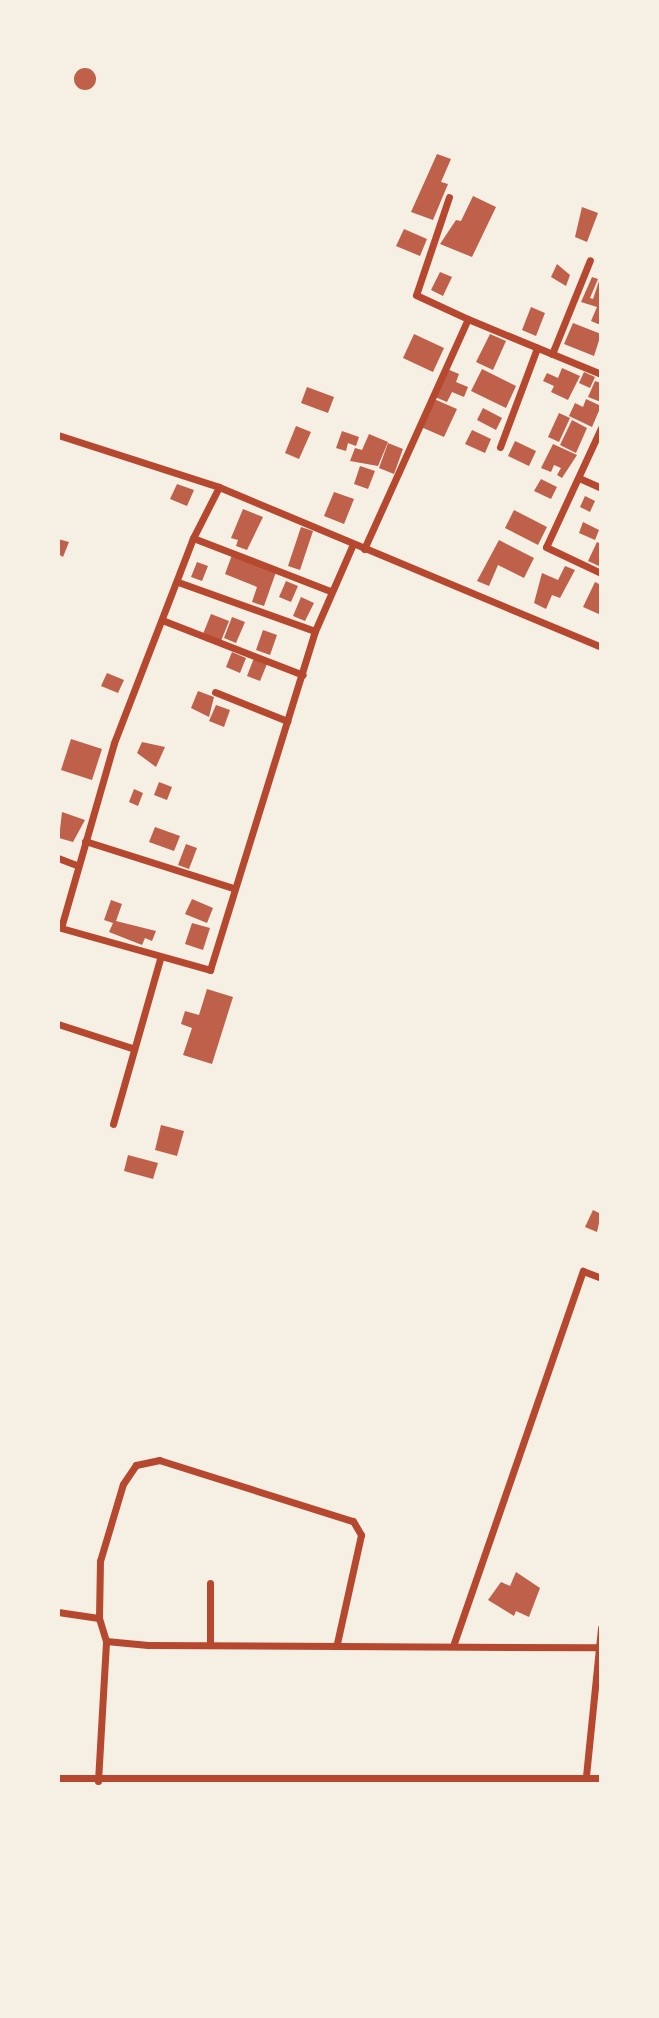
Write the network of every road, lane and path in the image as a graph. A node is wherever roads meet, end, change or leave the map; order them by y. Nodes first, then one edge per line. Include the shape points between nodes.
1 (449, 197) dead end
2 (590, 260) dead end
3 (468, 319) junction
4 (537, 348) junction
5 (552, 354) junction
6 (601, 374) edge
7 (601, 428) edge
8 (58, 435) edge
9 (500, 447) dead end
10 (579, 478) junction
11 (219, 487) junction
12 (601, 488) edge
13 (193, 538) junction
14 (353, 544) junction
15 (364, 549) junction
16 (601, 573) edge
17 (178, 582) junction
18 (330, 591) junction
19 (162, 620) junction
20 (315, 631) junction
21 (601, 647) edge
22 (303, 674) junction
23 (215, 692) dead end
24 (287, 722) junction
25 (85, 841) junction
26 (58, 858) edge
27 (76, 865) junction
28 (233, 888) junction
29 (160, 959) junction
30 (58, 1024) edge
31 (132, 1048) junction
32 (113, 1124) dead end
33 (601, 1278) edge
34 (210, 1583) dead end
35 (58, 1612) edge
36 (99, 1618) junction
37 (601, 1628) edge
38 (106, 1641) junction
39 (210, 1643) junction
40 (337, 1643) junction
41 (454, 1643) junction
42 (599, 1646) edge
43 (586, 1776) junction
44 (58, 1778) edge
45 (601, 1778) edge
46 (98, 1781) junction

1 - 3 street via 416,295
2 - 5 street
3 - 4 street
3 - 15 street
4 - 5 street
4 - 9 street
5 - 6 street
7 - 10 street
8 - 11 street
10 - 12 street
10 - 16 street via 546,547
11 - 13 street
11 - 14 street
13 - 17 street
13 - 18 street
14 - 15 street
14 - 18 street
15 - 21 street
17 - 19 street
17 - 20 street
18 - 20 street
19 - 22 street
19 - 25 street via 114,744
20 - 22 street
22 - 24 street
23 - 24 street
24 - 28 street
25 - 27 street
25 - 28 street
26 - 27 street
27 - 29 street via 61,928
28 - 29 street via 210,970
29 - 31 street
30 - 31 street
31 - 32 street
33 - 41 street via 583,1271
34 - 39 street
35 - 36 street
36 - 38 street
36 - 40 street via 100,1561 123,1484 136,1465 159,1460 353,1521 361,1535
37 - 42 street
38 - 39 street
38 - 46 street
39 - 40 street
40 - 41 street
41 - 42 street
42 - 43 street
43 - 45 street
43 - 46 street
44 - 46 street

